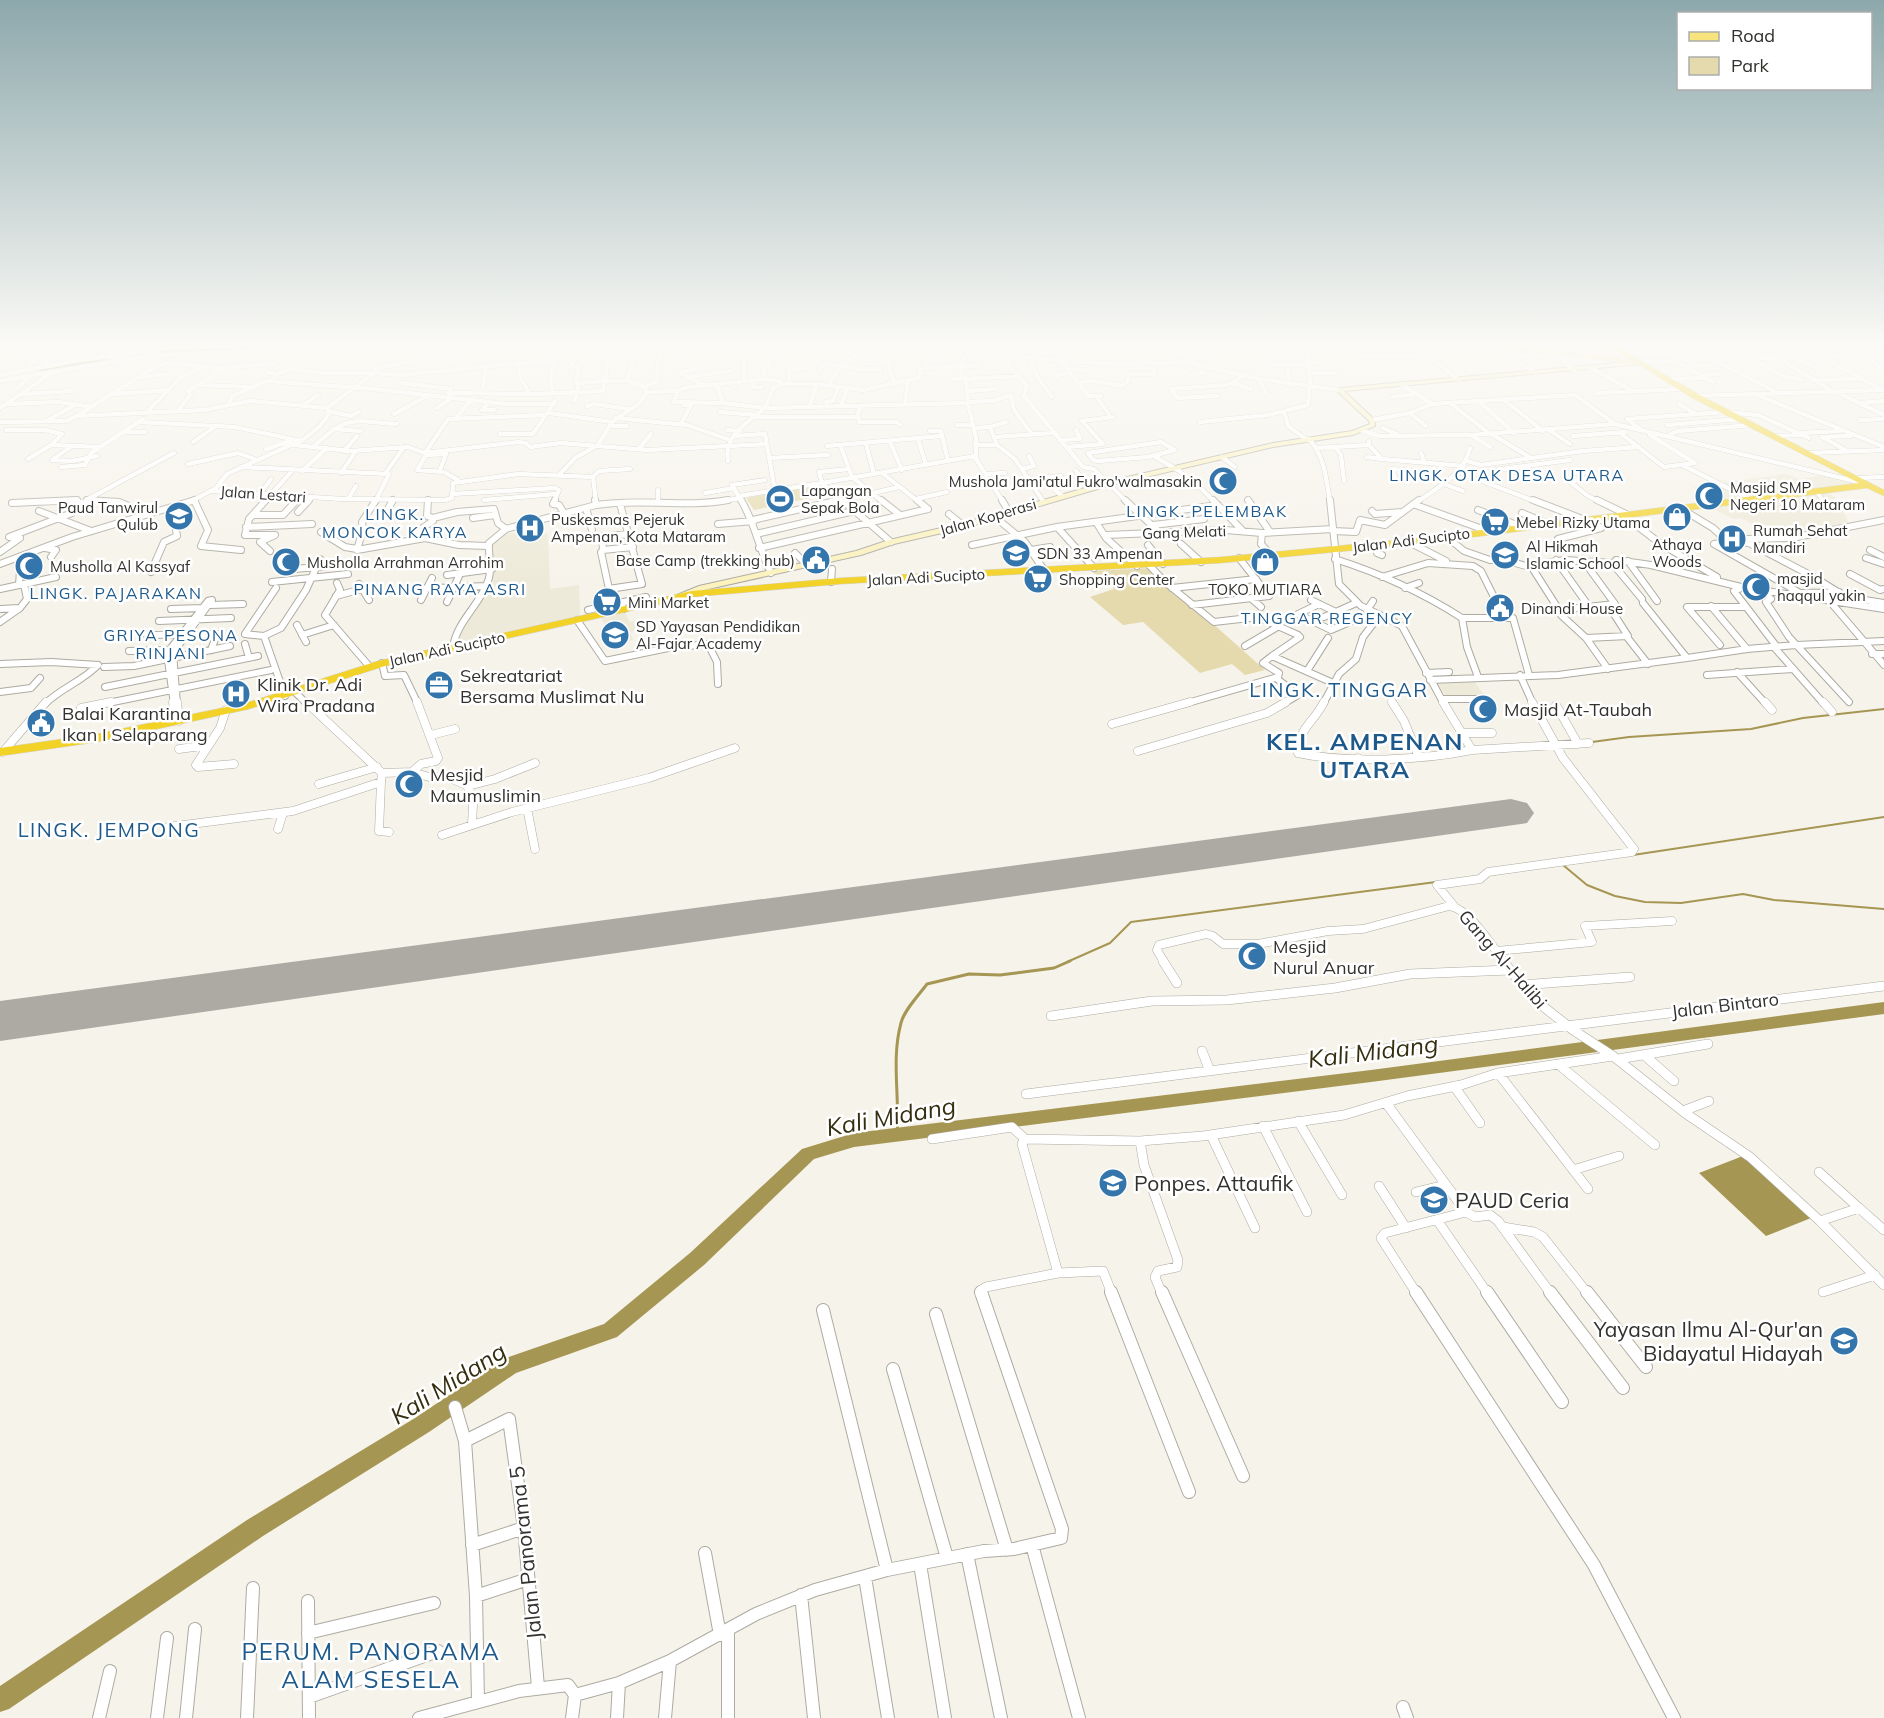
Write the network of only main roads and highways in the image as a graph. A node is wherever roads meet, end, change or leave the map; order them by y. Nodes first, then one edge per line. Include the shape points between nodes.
1 (1750, 424) edge
2 (1866, 484) junction
3 (1884, 493) edge
4 (5, 749) edge

1 - 2 highway
2 - 3 highway
2 - 4 highway, Jalan Adi Sucipto via 1488,531 1379,550 703,590 367,664 290,694 97,738

